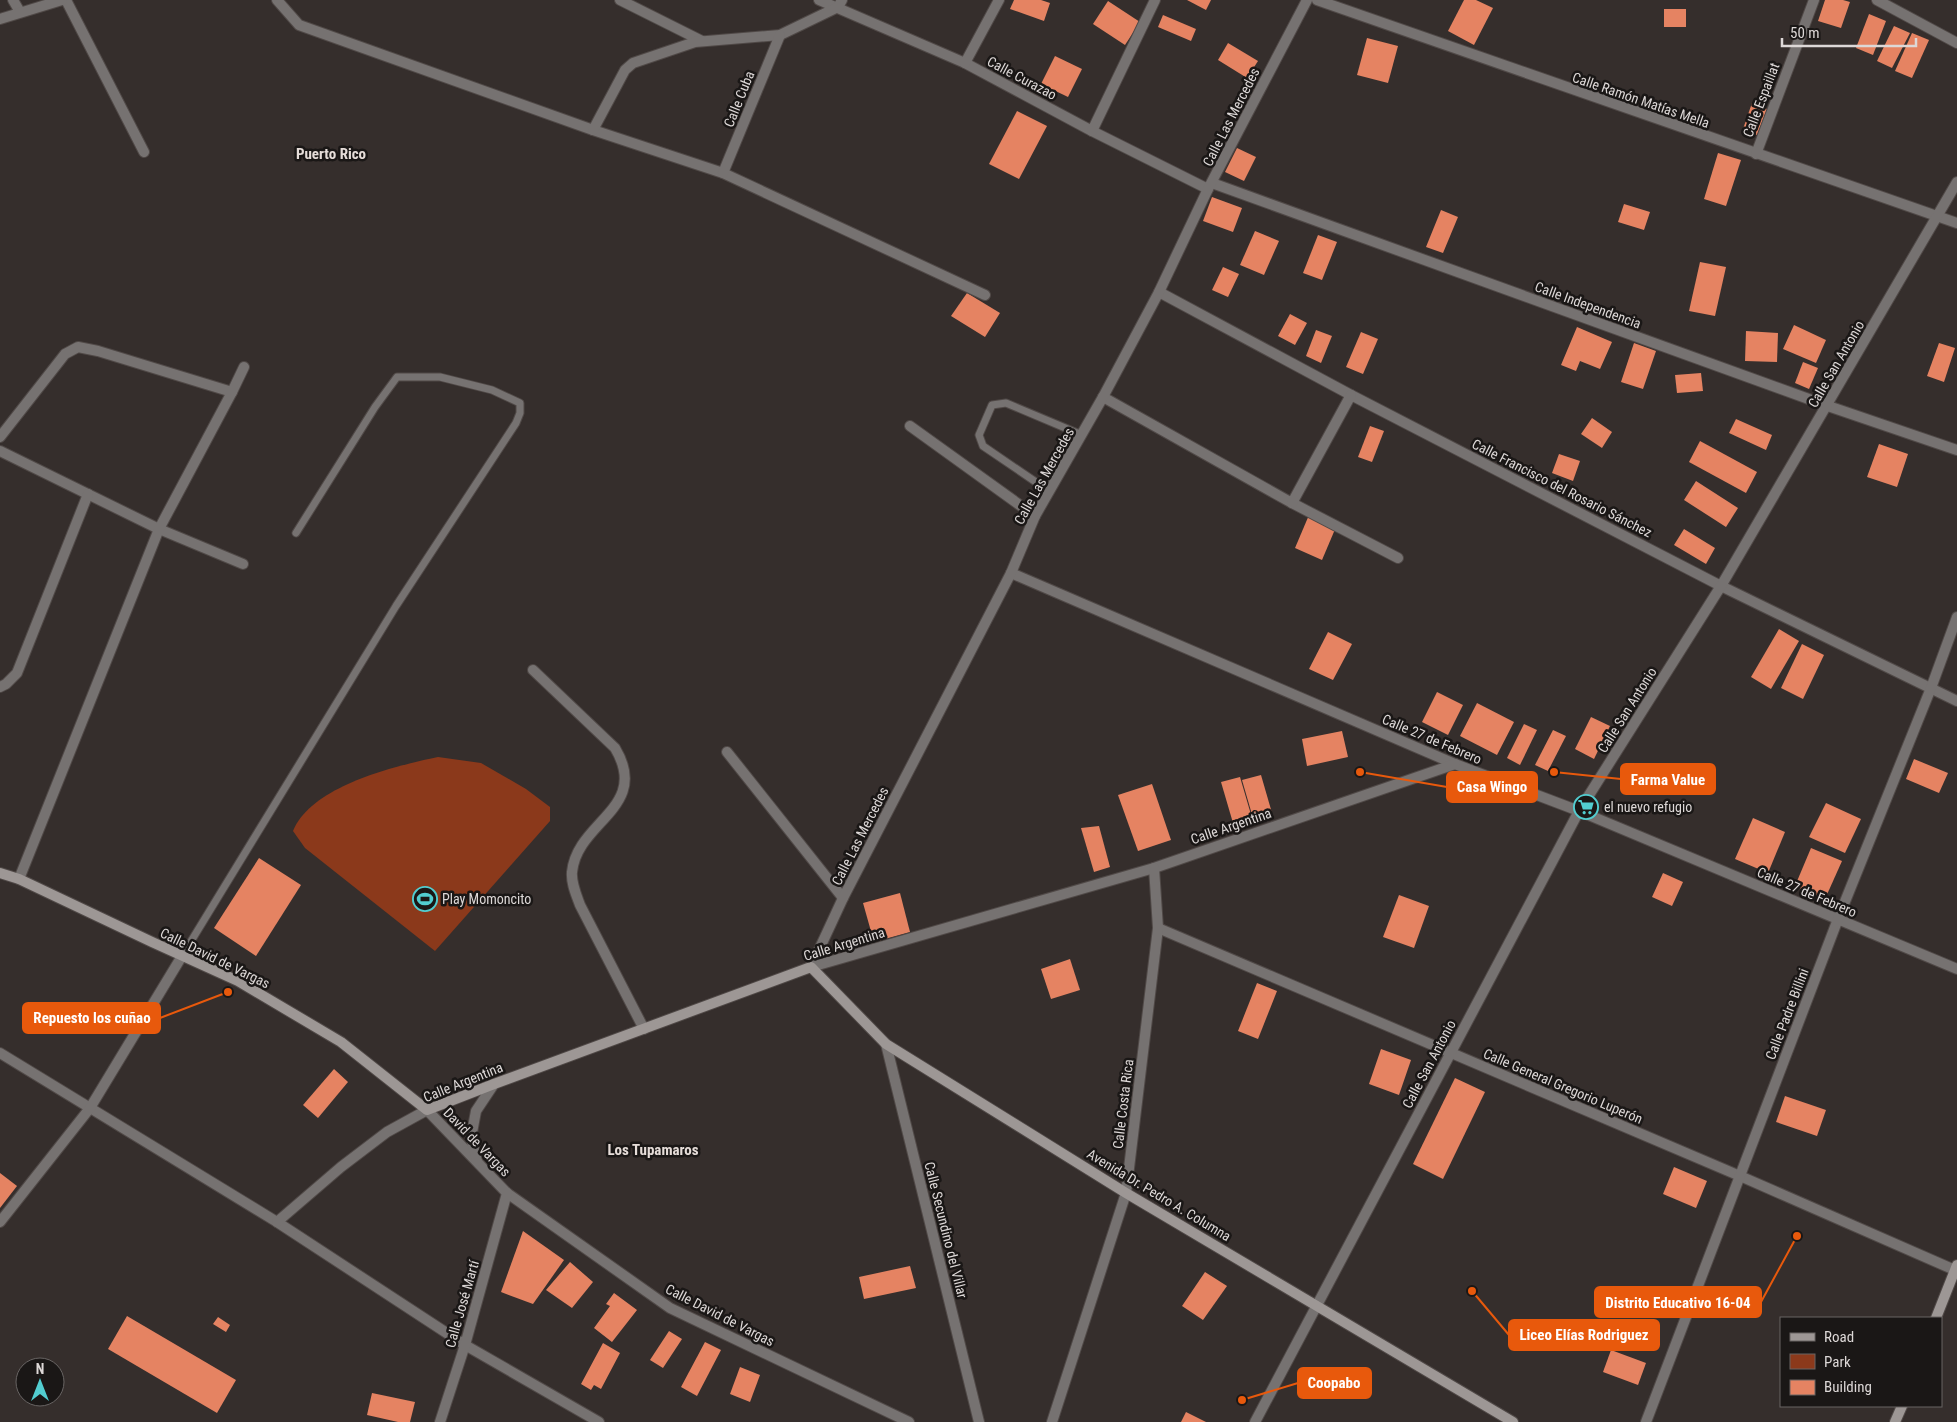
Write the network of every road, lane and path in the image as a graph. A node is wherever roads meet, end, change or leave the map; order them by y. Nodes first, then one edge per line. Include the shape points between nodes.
1 (13, 0) edge
2 (64, 0) edge
3 (277, 0) edge
4 (620, 0) edge
5 (819, 0) edge
6 (999, 0) edge
7 (1155, 0) edge
8 (1307, 0) edge
9 (1317, 0) edge
10 (1814, 0) edge
11 (1877, 0) edge
12 (840, 3) edge
13 (20, 12) junction
14 (0, 19) edge
15 (780, 36) junction
16 (702, 41) junction
17 (1957, 43) edge
18 (965, 63) junction
19 (593, 130) junction
20 (1092, 131) junction
21 (144, 152) dead end
22 (1756, 154) junction
23 (723, 172) junction
24 (1957, 182) edge
25 (1210, 186) junction
26 (1938, 216) junction
27 (1957, 223) edge
28 (1160, 292) junction
29 (985, 295) dead end
30 (244, 367) dead end
31 (232, 392) junction
32 (1351, 395) junction
33 (1103, 397) junction
34 (1828, 406) junction
35 (910, 426) dead end
36 (1082, 435) junction
37 (0, 437) edge
38 (1957, 450) edge
39 (0, 451) edge
40 (1049, 491) junction
41 (88, 494) junction
42 (1292, 503) junction
43 (1035, 516) junction
44 (159, 529) junction
45 (296, 533) dead end
46 (1398, 558) dead end
47 (243, 564) dead end
48 (1011, 573) junction
49 (1722, 586) junction
50 (1957, 617) edge
51 (533, 670) dead end
52 (0, 687) edge
53 (1930, 688) junction
54 (1957, 701) edge
55 (727, 752) dead end
56 (1455, 764) junction
57 (1579, 811) junction
58 (1154, 868) junction
59 (0, 873) edge
60 (19, 878) junction
61 (843, 898) junction
62 (1838, 919) junction
63 (1158, 928) junction
64 (182, 956) junction
65 (810, 968) junction
66 (1957, 968) edge
67 (644, 1029) junction
68 (886, 1044) junction
69 (0, 1053) edge
70 (1451, 1053) junction
71 (494, 1084) junction
72 (90, 1108) junction
73 (427, 1110) junction
74 (477, 1162) junction
75 (1740, 1176) junction
76 (1126, 1192) junction
77 (508, 1194) junction
78 (0, 1222) edge
79 (277, 1222) junction
80 (1956, 1269) edge
81 (1316, 1305) junction
82 (1936, 1317) edge
83 (465, 1344) junction
84 (1902, 1407) edge
85 (440, 1422) edge
86 (598, 1422) edge
87 (909, 1422) edge
88 (979, 1422) edge
89 (1052, 1422) edge
90 (1255, 1422) edge
91 (1514, 1422) edge
92 (1646, 1422) edge
93 (1895, 1422) edge

1 - 13 street
2 - 13 street
2 - 21 street
3 - 19 street via 299,25
4 - 16 street
5 - 12 street, Calle Curazao
6 - 18 street
7 - 20 street
8 - 25 street, Calle Las Mercedes
9 - 22 street, Calle Ramón Matías Mella
10 - 22 street, Calle Espaillat
11 - 17 street
12 - 15 street
12 - 18 street, Calle Curazao
13 - 14 street
15 - 16 street
15 - 23 street, Calle Cuba
16 - 19 street via 629,66
18 - 20 street, Calle Curazao
19 - 23 street
20 - 25 street, Calle Curazao
22 - 26 street, Calle Ramón Matías Mella
23 - 29 street
24 - 26 street, Calle San Antonio
25 - 28 street, Calle Las Mercedes
25 - 34 street, Calle Independencia
26 - 27 street, Calle Ramón Matías Mella
26 - 34 street, Calle San Antonio
28 - 32 street, Calle Francisco del Rosario Sánchez
28 - 33 street, Calle Las Mercedes
30 - 31 street
31 - 37 street via 78,347 65,354
31 - 44 street
32 - 42 street
32 - 49 street, Calle Francisco del Rosario Sánchez
33 - 36 street, Calle Las Mercedes
33 - 42 street
34 - 38 street, Calle Independencia
34 - 49 street, Calle San Antonio
35 - 43 street
36 - 40 street, Calle Las Mercedes
36 - 40 lane via 1006,403 992,405 979,434 983,446
39 - 41 street
40 - 43 street, Calle Las Mercedes
41 - 44 street
41 - 52 street via 17,673
42 - 46 street
43 - 48 street, Calle Las Mercedes
44 - 47 street
44 - 60 street
45 - 64 lane via 397,377 440,376 492,390 520,403 516,423 396,606
48 - 56 street, Calle 27 de Febrero
48 - 61 street, Calle Las Mercedes
49 - 53 street, Calle Francisco del Rosario Sánchez
49 - 57 street, Calle San Antonio
50 - 53 street, Calle Padre Billini
51 - 67 street via 615,748 622,759 626,775 624,788 576,856 573,888
53 - 54 street, Calle Francisco del Rosario Sánchez
53 - 62 street, Calle Padre Billini
55 - 61 street
56 - 57 street, Calle 27 de Febrero
56 - 58 street, Calle Argentina
57 - 62 street, Calle 27 de Febrero
57 - 70 street, Calle San Antonio
58 - 63 street, Calle Costa Rica
58 - 65 street, Calle Argentina
59 - 60 main road, Calle David de Vargas
60 - 64 main road, Calle David de Vargas
61 - 65 street, Calle Las Mercedes
62 - 66 street, Calle 27 de Febrero
62 - 75 street, Calle Padre Billini
63 - 70 street, Calle General Gregorio Luperón
63 - 76 street, Calle Costa Rica
64 - 72 street
64 - 73 main road, Calle David de Vargas via 238,981 341,1042
65 - 67 main road, Calle Argentina
65 - 68 main road, Avenida Dr. Pedro A. Columna
67 - 71 main road, Calle Argentina
68 - 76 main road, Avenida Dr. Pedro A. Columna
68 - 88 street, Calle Secundino del Villar
69 - 72 street
70 - 75 street, Calle General Gregorio Luperón
70 - 81 street, Calle San Antonio
71 - 73 main road, Calle Argentina
71 - 74 street via 476,1111 471,1138
72 - 78 street
72 - 79 street
73 - 74 street, David de Vargas
73 - 79 street, Calle Argentina via 387,1132
74 - 77 street, David de Vargas
75 - 80 street, Calle General Gregorio Luperón
75 - 92 street, Calle Padre Billini
76 - 81 main road, Avenida Dr. Pedro A. Columna
76 - 89 street, Calle Costa Rica
77 - 83 street, Calle José Martí
77 - 87 street, Calle David de Vargas via 670,1308
79 - 83 street
80 - 82 main road
81 - 90 street, Calle San Antonio
81 - 91 main road, Avenida Dr. Pedro A. Columna
83 - 85 street, Calle José Martí
83 - 86 street
84 - 93 main road

